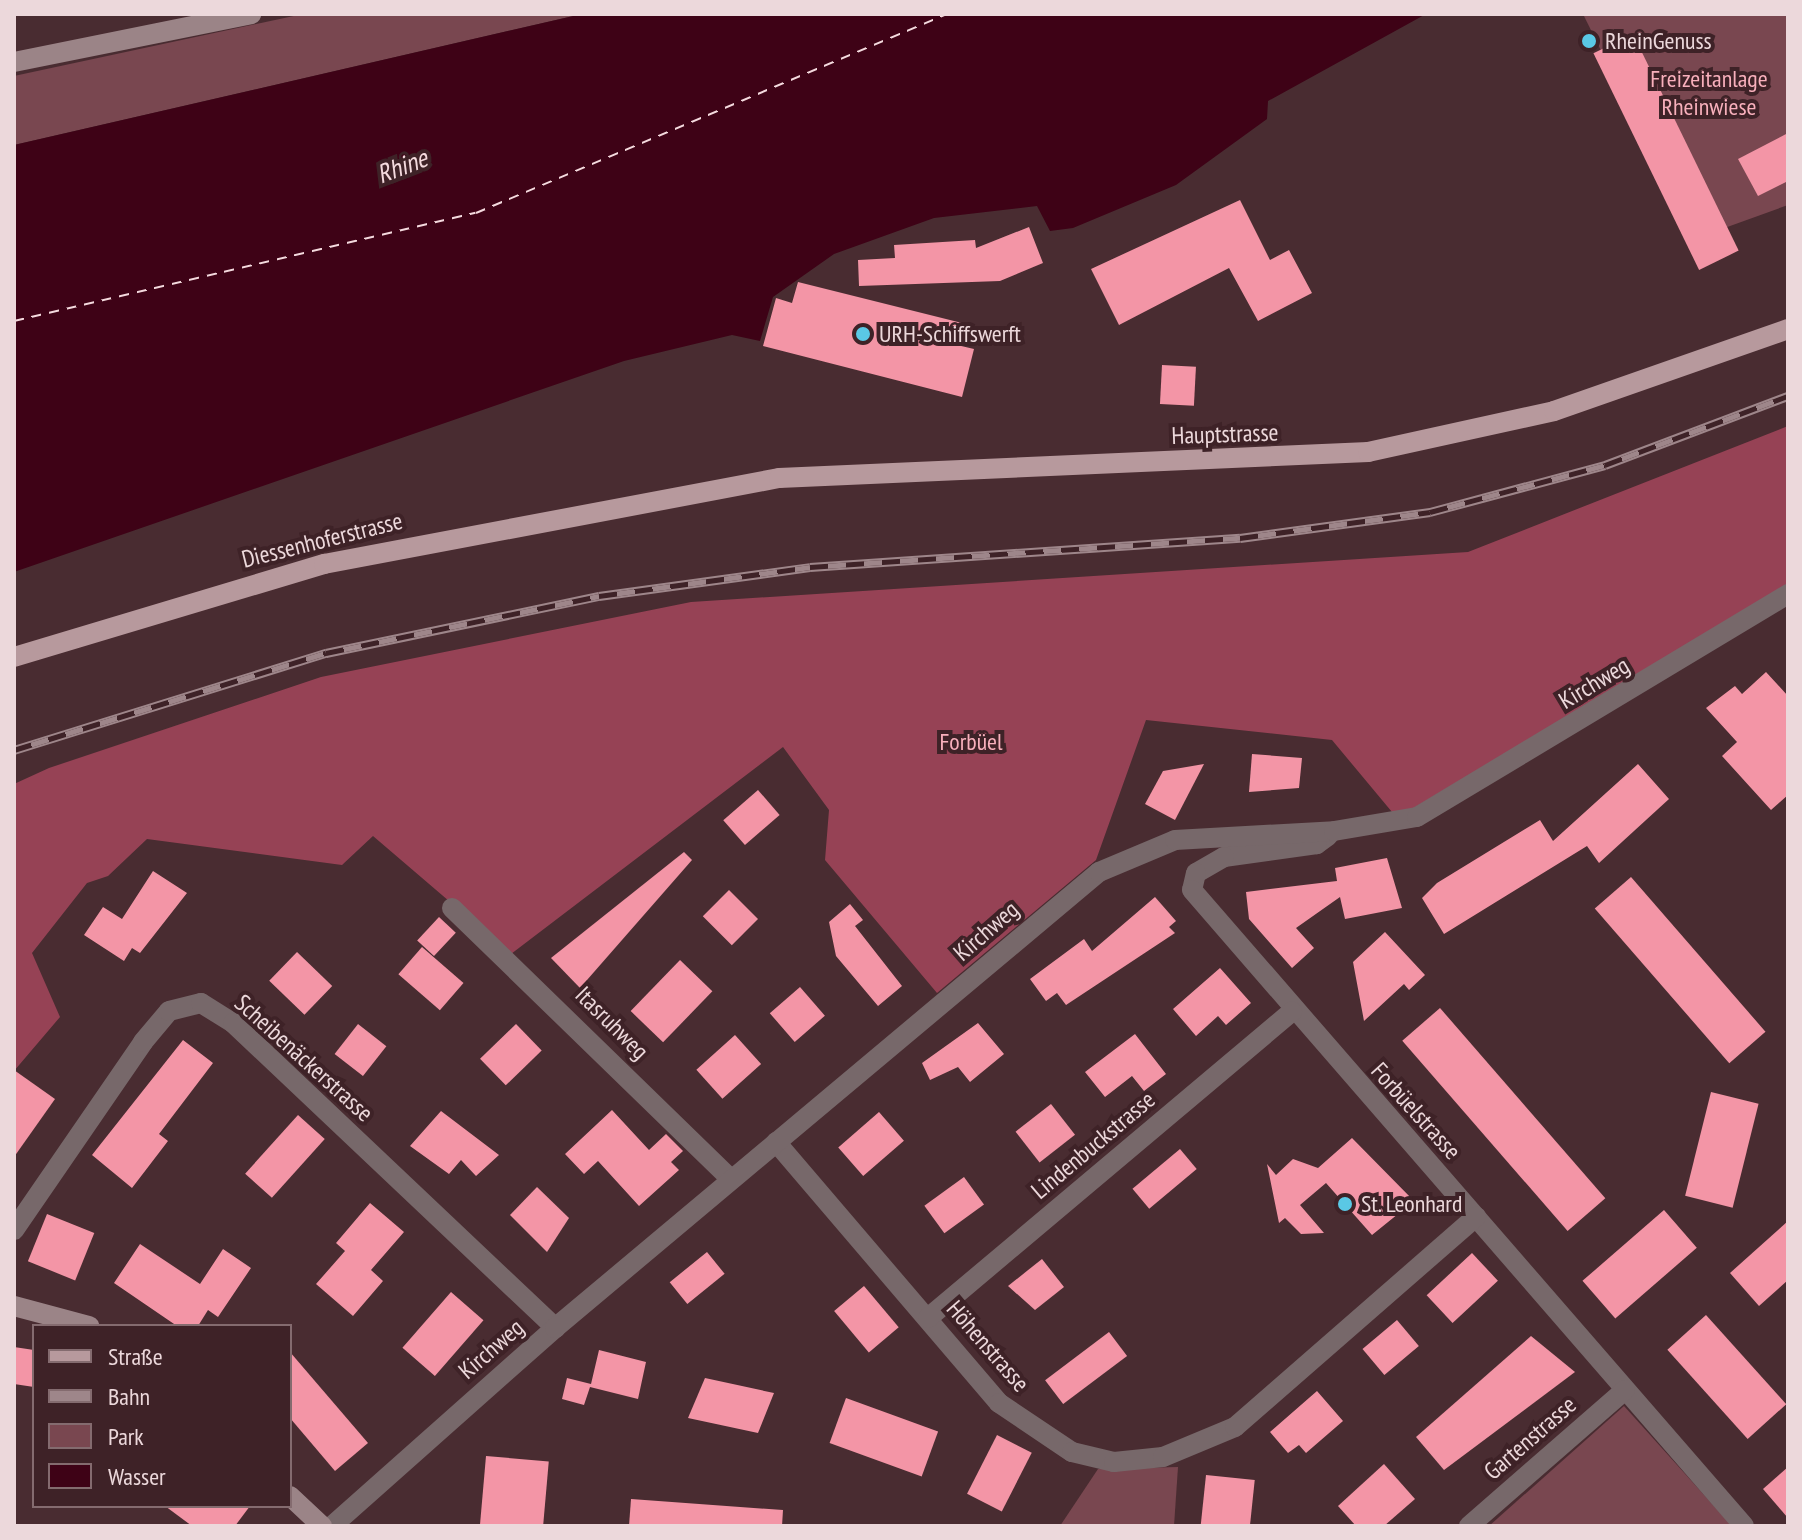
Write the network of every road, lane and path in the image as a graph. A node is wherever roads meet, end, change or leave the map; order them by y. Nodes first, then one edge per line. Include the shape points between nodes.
1 (251, 14) edge
2 (14, 62) edge
3 (1788, 329) edge
4 (648, 500) joint
5 (1788, 594) edge
6 (14, 657) edge
7 (1334, 831) junction
8 (452, 908) dead end
9 (1292, 1012) junction
10 (776, 1142) junction
11 (731, 1179) junction
12 (1476, 1217) junction
13 (14, 1230) edge
14 (14, 1306) edge
15 (928, 1318) junction
16 (82, 1324) edge
17 (555, 1328) junction
18 (1625, 1390) junction
19 (292, 1498) edge
20 (322, 1526) edge
21 (332, 1526) edge
22 (1469, 1526) edge
23 (1744, 1526) edge

1 - 2 main road
3 - 4 main road, Hauptstrasse via 1554,411 1368,452 779,478
4 - 6 main road, Diessenhoferstrasse via 324,564
5 - 7 street, Kirchweg via 1417,817
7 - 9 street, Forbüelstrasse via 1317,844 1224,857 1192,881 1199,905
7 - 10 street, Kirchweg via 1175,840 1099,872
8 - 11 street, Itasruhweg
9 - 12 street, Forbüelstrasse
9 - 15 street, Lindenbuckstrasse
10 - 11 street, Kirchweg
10 - 15 street, Höhenstrasse
11 - 17 street, Kirchweg
12 - 15 street, Höhenstrasse via 1235,1427 1163,1457 1114,1462 1072,1452 1033,1431 999,1403
12 - 18 street, Forbüelstrasse
13 - 17 street, Scheibenäckerstrasse via 143,1042 169,1011 201,1003 233,1023
14 - 16 main road
17 - 21 street, Kirchweg
18 - 22 street, Gartenstrasse
18 - 23 street, Forbüelstrasse
19 - 20 main road

